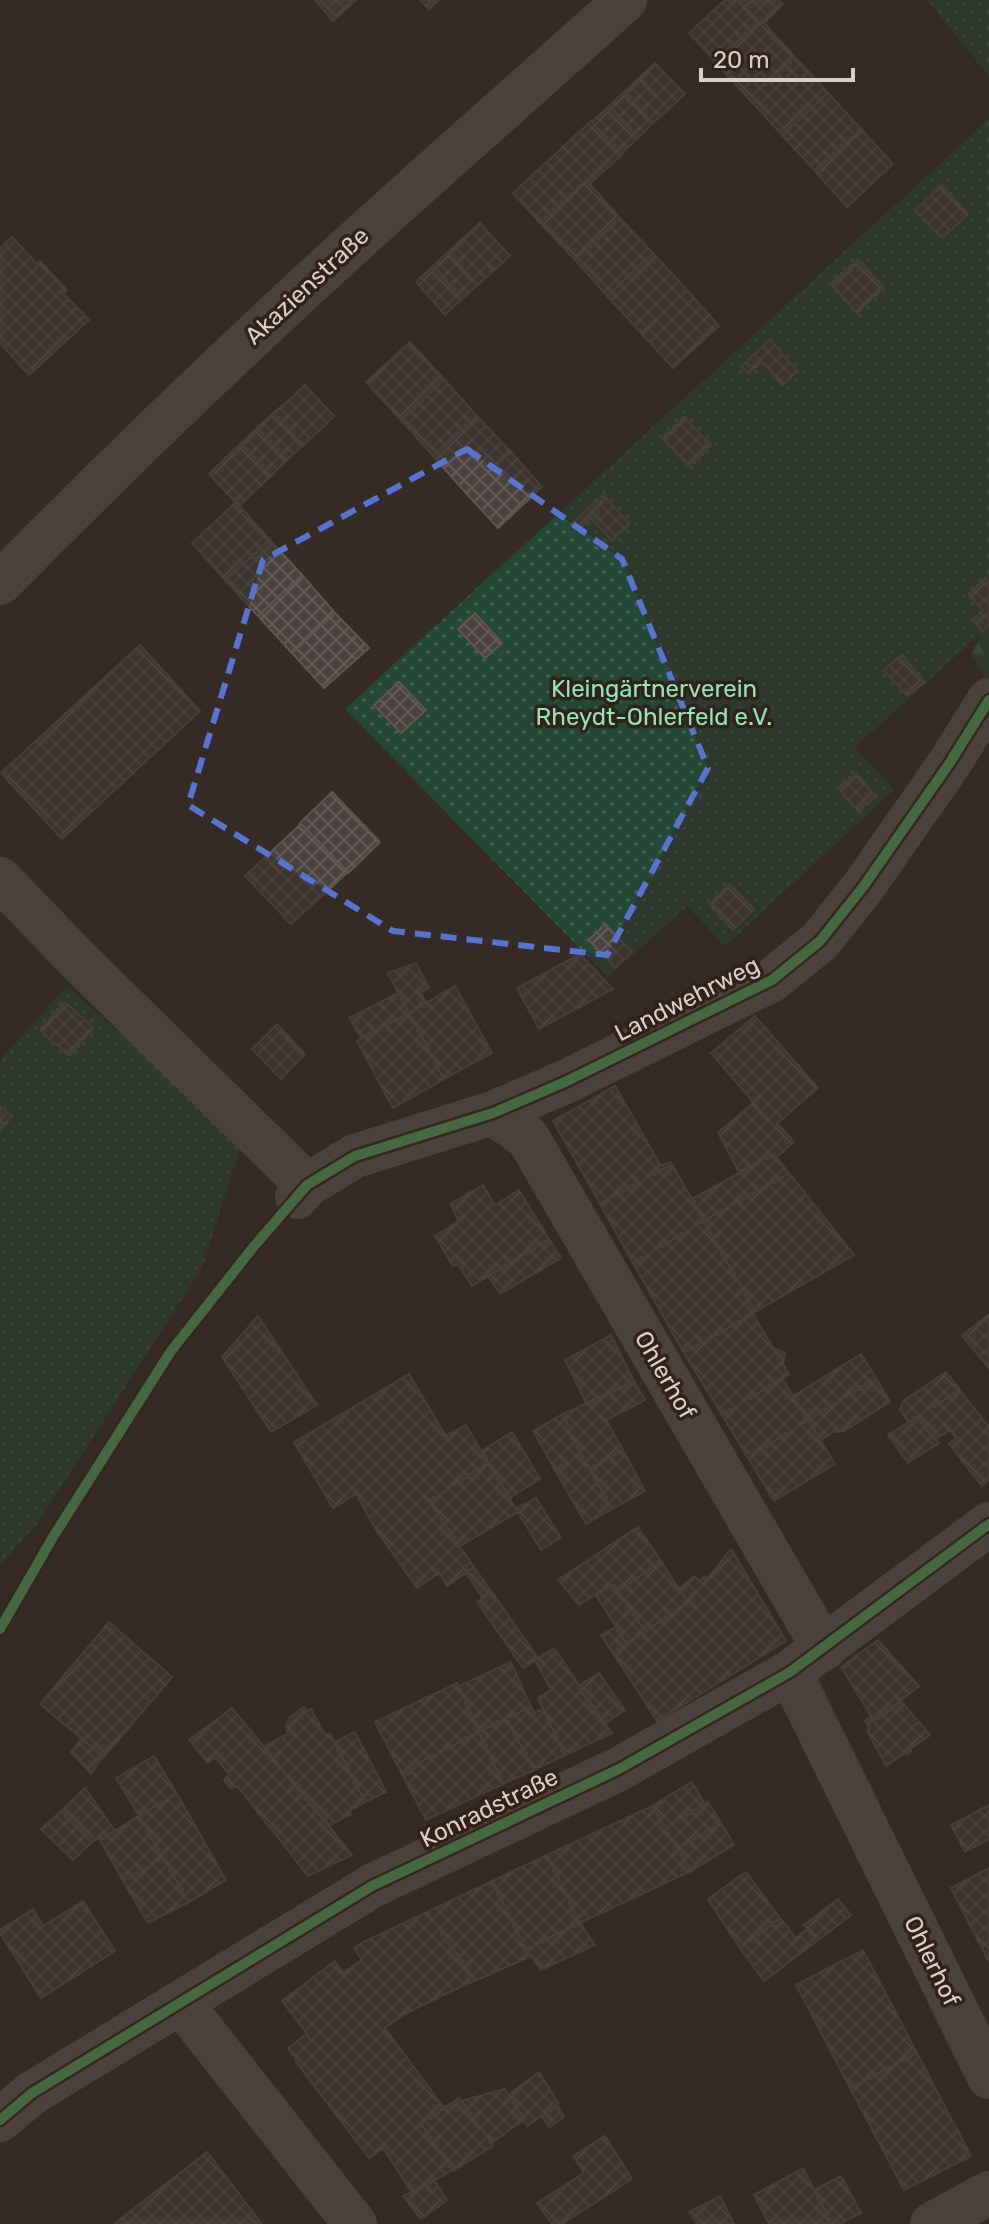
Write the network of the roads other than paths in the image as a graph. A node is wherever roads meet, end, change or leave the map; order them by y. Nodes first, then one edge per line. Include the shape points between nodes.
1 (625, 0) edge
2 (0, 583) edge
3 (989, 700) edge
4 (0, 879) edge
5 (493, 1113) junction
6 (989, 1524) edge
7 (807, 1660) junction
8 (181, 2003) junction
9 (989, 2077) edge
10 (0, 2120) edge
11 (989, 2193) edge
12 (335, 2218) edge
13 (932, 2224) edge

1 - 2 street, Akazienstraße via 265,324
3 - 5 street, Landwehrweg via 863,887 820,941 772,980
4 - 5 street, Landwehrweg via 302,1191 355,1156
5 - 7 street, Ohlerhof via 528,1138
6 - 7 street, Konradstraße
7 - 8 street, Konradstraße via 619,1769 372,1886
7 - 9 street, Ohlerhof
8 - 10 street, Konradstraße via 32,2093
8 - 12 street
11 - 13 street

